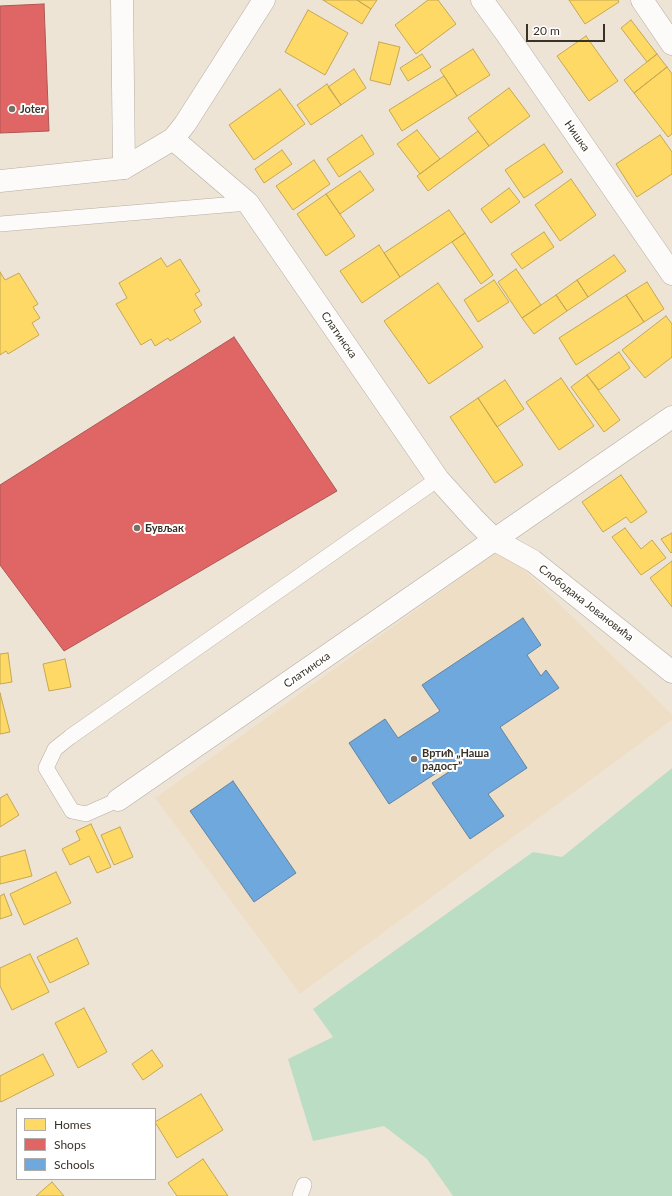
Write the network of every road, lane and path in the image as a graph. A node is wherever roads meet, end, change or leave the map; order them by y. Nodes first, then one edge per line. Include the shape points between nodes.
1 (122, 0) edge
2 (264, 0) edge
3 (482, 0) edge
4 (642, 0) edge
5 (672, 44) edge
6 (173, 139) junction
7 (124, 168) junction
8 (0, 181) edge
9 (248, 203) junction
10 (0, 224) edge
11 (672, 274) edge
12 (672, 418) edge
13 (438, 479) junction
14 (495, 540) junction
15 (672, 672) edge
16 (118, 800) joint

1 - 7 street
2 - 6 street
3 - 11 street, Нишка
4 - 5 street
6 - 7 street
6 - 9 street, Слатинска
7 - 8 street
9 - 10 lane
9 - 13 street, Слатинска
12 - 14 street, Слатинска
13 - 14 street, Слатинска
13 - 16 lane via 55,749 46,768 72,811 86,814
14 - 15 street, Слободана Јовановића via 533,561
14 - 16 street, Слатинска

